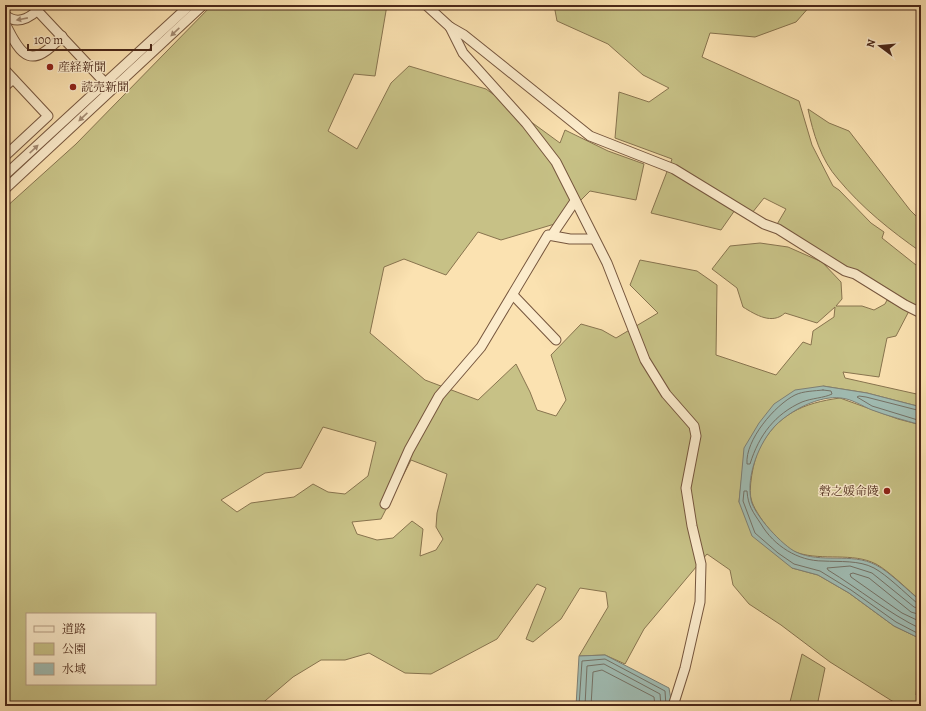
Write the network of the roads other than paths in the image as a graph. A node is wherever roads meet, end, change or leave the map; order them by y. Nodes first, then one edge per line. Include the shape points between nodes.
1 (190, 5) edge
2 (203, 5) edge
3 (426, 5) edge
4 (35, 8) edge
5 (5, 15) edge
6 (5, 23) edge
7 (450, 28) junction
8 (62, 36) junction
9 (5, 70) edge
10 (13, 79) junction
11 (105, 83) junction
12 (5, 86) edge
13 (112, 90) junction
14 (5, 156) edge
15 (5, 175) edge
16 (5, 189) edge
17 (575, 201) junction
18 (552, 236) junction
19 (594, 238) junction
20 (513, 295) junction
21 (921, 313) edge
22 (556, 340) dead end
23 (385, 504) dead end
24 (674, 706) edge

1 - 11 street
2 -> 13 street
3 - 7 street
4 -> 5 street via 31,17 21,20 12,20
4 - 8 street
6 - 8 street via 18,48 29,56 44,54
7 - 17 street via 463,53 526,122 556,162
7 - 21 street via 464,35 590,136 674,169 764,224 778,229 845,271 855,274
8 - 11 street
9 - 10 street
10 - 12 street
10 - 14 street via 48,116
11 - 13 street
15 -> 11 street
13 -> 16 street
17 - 18 street
17 - 19 street
18 - 19 street via 570,239
18 - 20 street via 548,234
19 - 24 street via 607,263 645,360 666,394 694,426 696,436 686,488 701,564 700,602
20 - 22 street
20 - 23 street via 481,347 439,396 409,450

